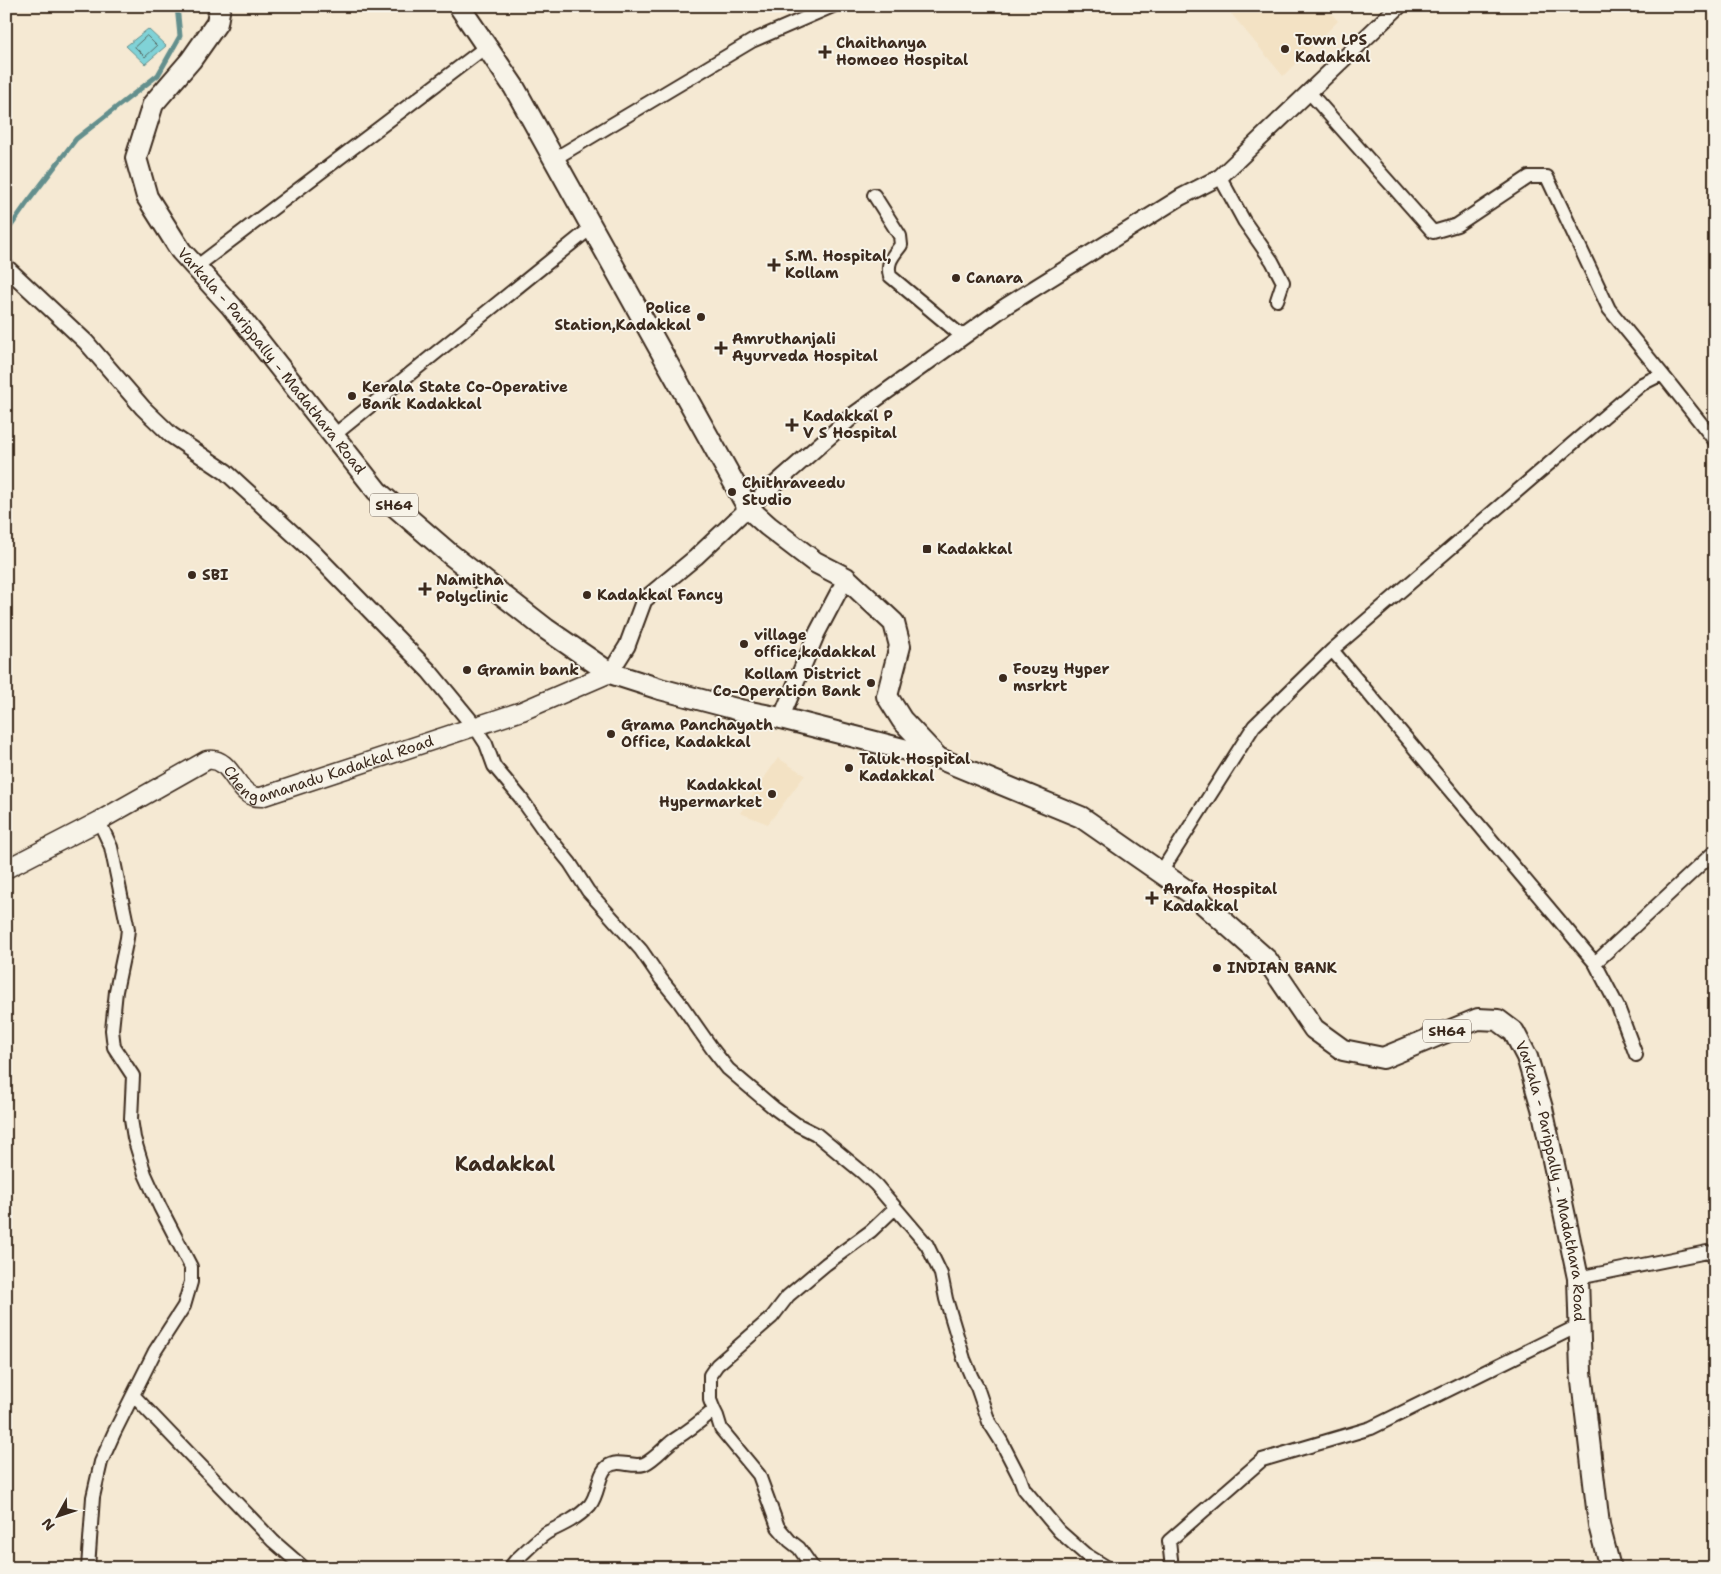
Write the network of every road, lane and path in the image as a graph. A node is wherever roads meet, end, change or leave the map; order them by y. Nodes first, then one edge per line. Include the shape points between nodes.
1 (220, 6) edge
2 (460, 6) edge
3 (833, 6) edge
4 (1399, 6) edge
5 (487, 46) junction
6 (1308, 92) junction
7 (554, 159) junction
8 (1220, 177) junction
9 (874, 195) dead end
10 (592, 227) junction
11 (6, 267) edge
12 (196, 267) junction
13 (1277, 300) dead end
14 (963, 337) junction
15 (1662, 374) junction
16 (333, 436) junction
17 (1715, 441) edge
18 (748, 508) junction
19 (846, 578) junction
20 (1332, 650) junction
21 (610, 673) junction
22 (781, 718) junction
23 (475, 727) junction
24 (938, 758) junction
25 (99, 821) junction
26 (1713, 853) dead end
27 (6, 869) edge
28 (1161, 872) junction
29 (1595, 963) junction
30 (1636, 1055) dead end
31 (895, 1208) junction
32 (1715, 1257) edge
33 (1578, 1278) junction
34 (1580, 1325) junction
35 (133, 1396) junction
36 (714, 1410) junction
37 (88, 1568) edge
38 (304, 1568) edge
39 (512, 1568) edge
40 (813, 1568) edge
41 (1108, 1568) edge
42 (1172, 1568) edge
43 (1610, 1568) edge

1 - 12 main road, Varkala - Parippally - Madathara Road / SH64 via 217,23 191,60 153,104 136,158 147,197 181,251
2 - 5 main road
3 - 7 street via 752,41
4 - 6 street
5 - 7 main road
5 - 12 street
6 - 8 street
6 - 15 street via 1433,232 1457,225 1529,177 1547,177 1609,309
7 - 10 main road
8 - 13 street via 1283,282
8 - 14 street via 1181,197 1006,306
9 - 14 street via 900,236 901,245 888,267 890,276
10 - 16 street
10 - 18 main road
11 - 23 street via 86,342 171,436 226,472 313,552 429,671
12 - 16 main road, Varkala - Parippally - Madathara Road / SH64 via 232,306
14 - 18 street via 855,414
15 - 17 street
15 - 20 street via 1642,384
16 - 21 main road, Varkala - Parippally - Madathara Road / SH64 via 377,491 443,548 546,629
18 - 19 main road via 815,562
18 - 21 street via 644,600 627,646
19 - 22 street via 817,632
19 - 24 main road via 894,623 900,646 887,696 902,720
20 - 28 street via 1254,726
20 - 29 street
21 - 22 main road, Varkala - Parippally - Madathara Road / SH64 via 740,710
21 - 23 main road, Chengamanadu Kadakkal Road via 522,711
22 - 24 main road, Varkala - Parippally - Madathara Road / SH64
23 - 25 main road, Chengamanadu Kadakkal Road via 261,797 246,792 224,765 216,760 207,760
23 - 31 street via 494,766 588,891 641,950 728,1069 774,1108 816,1134 846,1158 876,1185
24 - 28 main road, Varkala - Parippally - Madathara Road / SH64 via 1082,817
25 - 27 main road, Chengamanadu Kadakkal Road
25 - 35 street via 111,847 128,929 116,991 112,1030 114,1047 133,1076 131,1119 145,1174 191,1267 191,1282 184,1306 155,1351
26 - 29 street
28 - 33 main road, Varkala - Parippally - Madathara Road / SH64 via 1196,897 1267,960 1314,1029 1343,1050 1382,1058 1478,1019 1498,1020 1514,1032 1527,1057 1542,1108
29 - 30 street via 1618,1007
31 - 36 street via 871,1231 788,1296 772,1317 717,1366 710,1375 710,1400
31 - 41 street via 927,1246 939,1269 964,1359 989,1422 1024,1489 1059,1531 1080,1550
32 - 33 street via 1707,1252
33 - 34 main road, Varkala - Parippally - Madathara Road / SH64
34 - 42 street via 1371,1428 1262,1460 1169,1541
34 - 43 main road, Varkala - Parippally - Madathara Road / SH64 via 1581,1372 1599,1525
35 - 37 street via 102,1462 93,1497
35 - 38 street via 273,1541
36 - 39 street via 645,1463 608,1466 589,1506 568,1523 547,1533 516,1560
36 - 40 street via 721,1429 759,1474 778,1527

